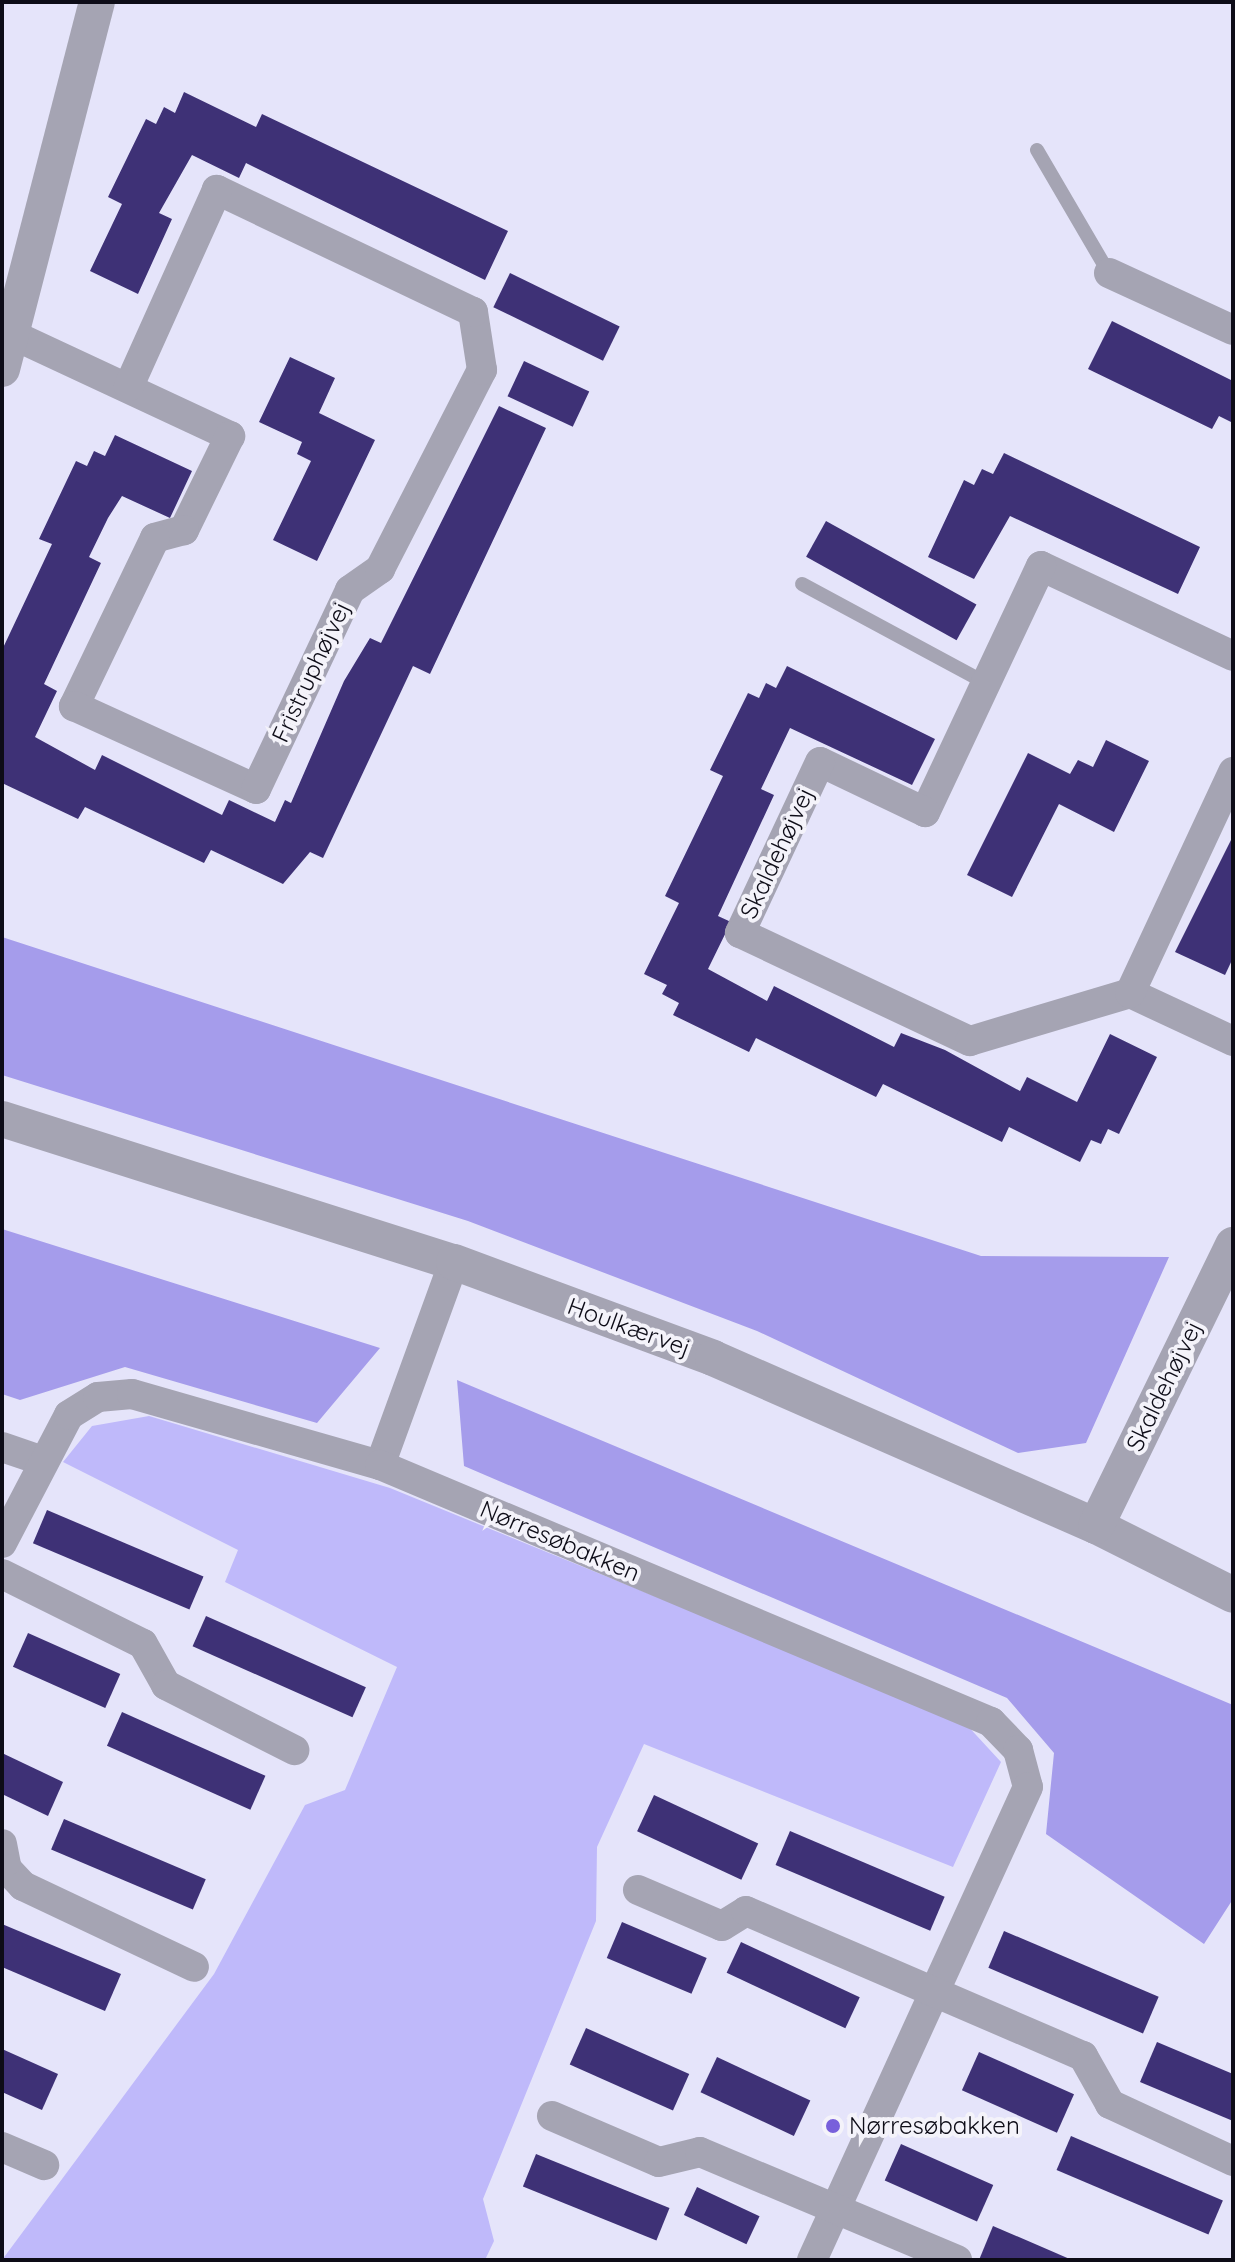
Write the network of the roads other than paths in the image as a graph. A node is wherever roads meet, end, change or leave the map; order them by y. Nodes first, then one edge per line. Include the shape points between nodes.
1 (97, 2) edge
2 (1037, 150) dead end
3 (1109, 273) joint
4 (1233, 330) edge
5 (11, 334) junction
6 (2, 369) edge
7 (129, 386) junction
8 (802, 584) dead end
9 (1233, 656) edge
10 (986, 683) junction
11 (1233, 772) edge
12 (1130, 993) junction
13 (1233, 1041) edge
14 (2, 1119) edge
15 (1233, 1245) edge
16 (454, 1262) junction
17 (2, 1447) edge
18 (43, 1461) junction
19 (380, 1465) junction
20 (1096, 1526) junction
21 (2, 1543) edge
22 (2, 1574) edge
23 (1233, 1595) edge
24 (294, 1750) dead end
25 (2, 1844) edge
26 (638, 1890) dead end
27 (194, 1967) dead end
28 (935, 1994) junction
29 (552, 2116) dead end
30 (2, 2147) edge
31 (1233, 2161) edge
32 (44, 2165) dead end
33 (835, 2211) junction
34 (812, 2260) edge
35 (957, 2260) edge

1 - 5 street
2 - 3 lane
3 - 4 street
5 - 6 street
5 - 7 street, Fristruphøjvej
7 - 7 street, Fristruphøjvej via 230,436 184,530 155,538 74,706 256,789 350,590 380,569 482,370 473,312 217,190
8 - 10 lane
9 - 10 street, Skaldehøjvej via 1041,566
10 - 12 street, Skaldehøjvej via 925,812 820,762 740,933 970,1041
11 - 12 street
12 - 13 street
14 - 16 street, Houlkærvej
15 - 20 street, Skaldehøjvej
16 - 19 street
16 - 20 street, Houlkærvej via 713,1358
17 - 18 street
18 - 19 street, Nørresøbakken via 69,1415 98,1397 132,1394
18 - 21 street, Nørresøbakken
19 - 28 street, Nørresøbakken via 991,1722 1018,1750 1028,1787
20 - 23 street, Houlkærvej
22 - 24 street via 143,1644 166,1685
25 - 27 street via 7,1869 23,1886
26 - 28 street via 722,1926 746,1911
28 - 31 street via 1083,2056 1110,2104
28 - 33 street, Nørresøbakken
29 - 33 street via 659,2162 700,2152
30 - 32 street
33 - 34 street, Nørresøbakken
33 - 35 street

